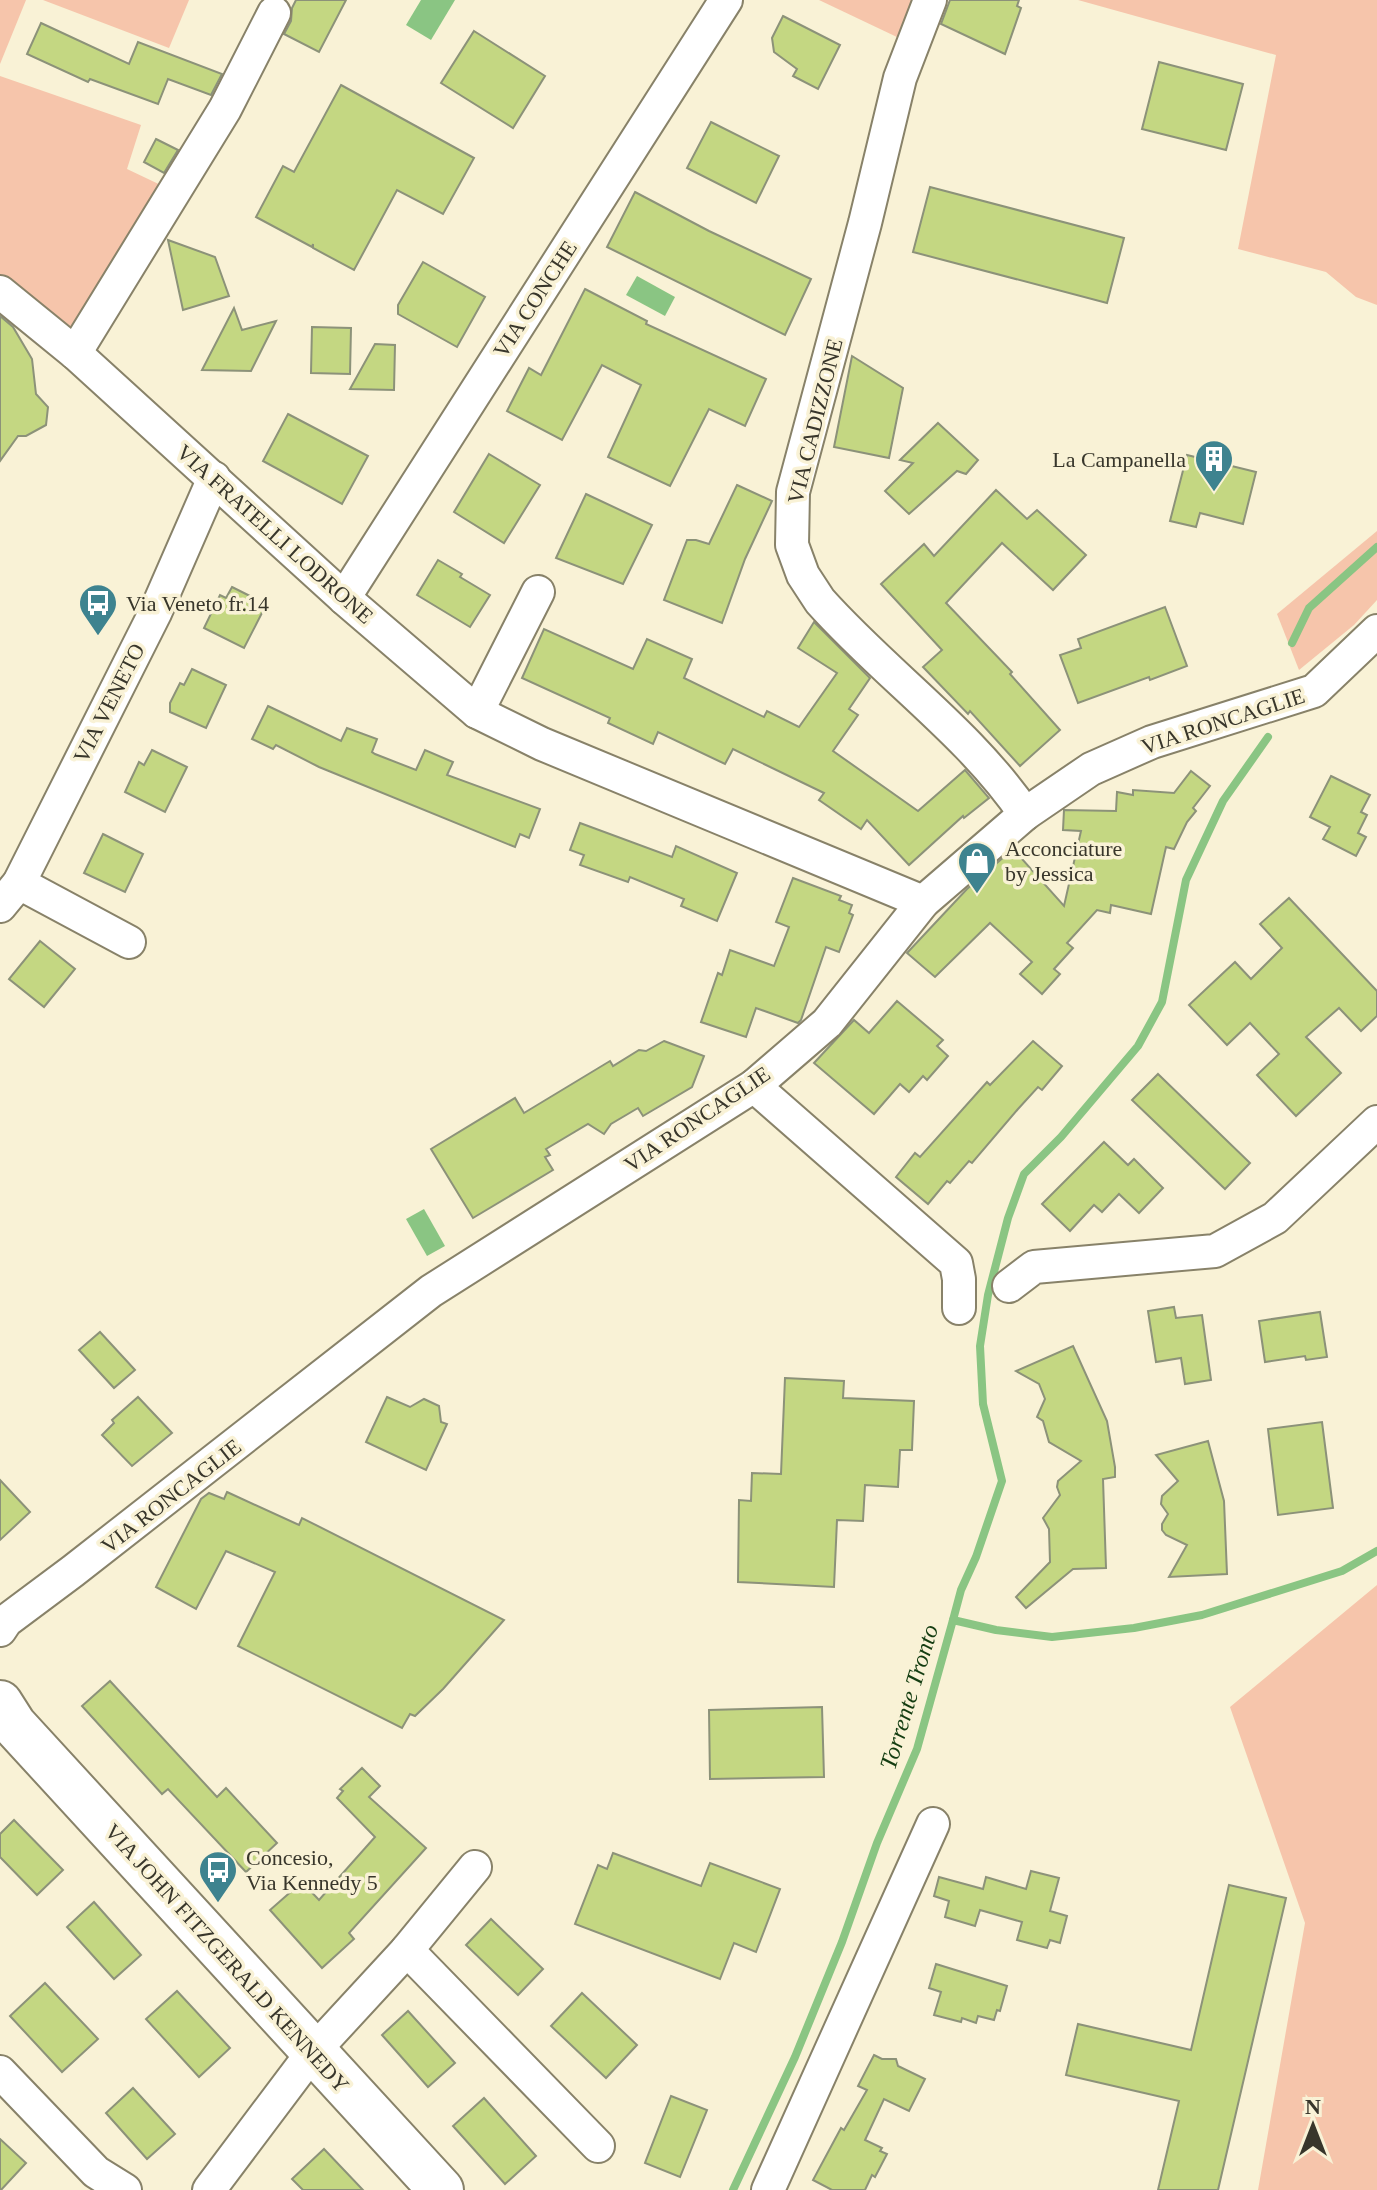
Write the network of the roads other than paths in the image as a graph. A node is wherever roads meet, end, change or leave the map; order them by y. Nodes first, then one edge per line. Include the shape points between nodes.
1 (726, 0) edge
2 (930, 0) edge
3 (274, 13) dead end
4 (0, 292) edge
5 (75, 353) junction
6 (214, 478) junction
7 (538, 592) dead end
8 (344, 598) junction
9 (1377, 631) edge
10 (477, 712) junction
11 (1025, 814) junction
12 (10, 894) edge
13 (923, 902) junction
14 (129, 942) dead end
15 (754, 1086) junction
16 (1377, 1122) edge
17 (1009, 1286) dead end
18 (962, 1289) dead end
19 (2, 1624) edge
20 (5, 1715) edge
21 (933, 1824) dead end
22 (475, 1867) dead end
23 (407, 1950) junction
24 (312, 2053) junction
25 (0, 2072) edge
26 (598, 2146) dead end
27 (125, 2190) edge
28 (209, 2190) edge
29 (441, 2190) edge
30 (768, 2190) edge

1 - 8 street, VIA CONCHE
2 - 11 street, VIA CADIZZONE via 900,78 793,492 792,545 820,601 972,751
3 - 5 street via 225,109
4 - 5 street, VIA FRATELLI LODRONE
5 - 6 street, VIA FRATELLI LODRONE
6 - 8 street, VIA FRATELLI LODRONE
6 - 12 street, VIA VENETO via 155,613
7 - 10 street
8 - 10 street, VIA FRATELLI LODRONE
9 - 11 street, VIA RONCAGLIE via 1314,691 1152,742 1091,769
10 - 13 street, VIA FRATELLI LODRONE
11 - 13 street, VIA RONCAGLIE
12 - 14 street, VIA VENETO
13 - 15 street, VIA RONCAGLIE via 827,1023
15 - 18 street via 956,1263
15 - 19 street, VIA RONCAGLIE via 431,1291
16 - 17 street via 1275,1218 1215,1251 1034,1267
20 - 24 street, VIA JOHN FITZGERALD KENNEDY
21 - 30 street
22 - 23 street
23 - 24 street
23 - 26 street
24 - 28 street
24 - 29 street, VIA JOHN FITZGERALD KENNEDY
25 - 27 street via 96,2172

